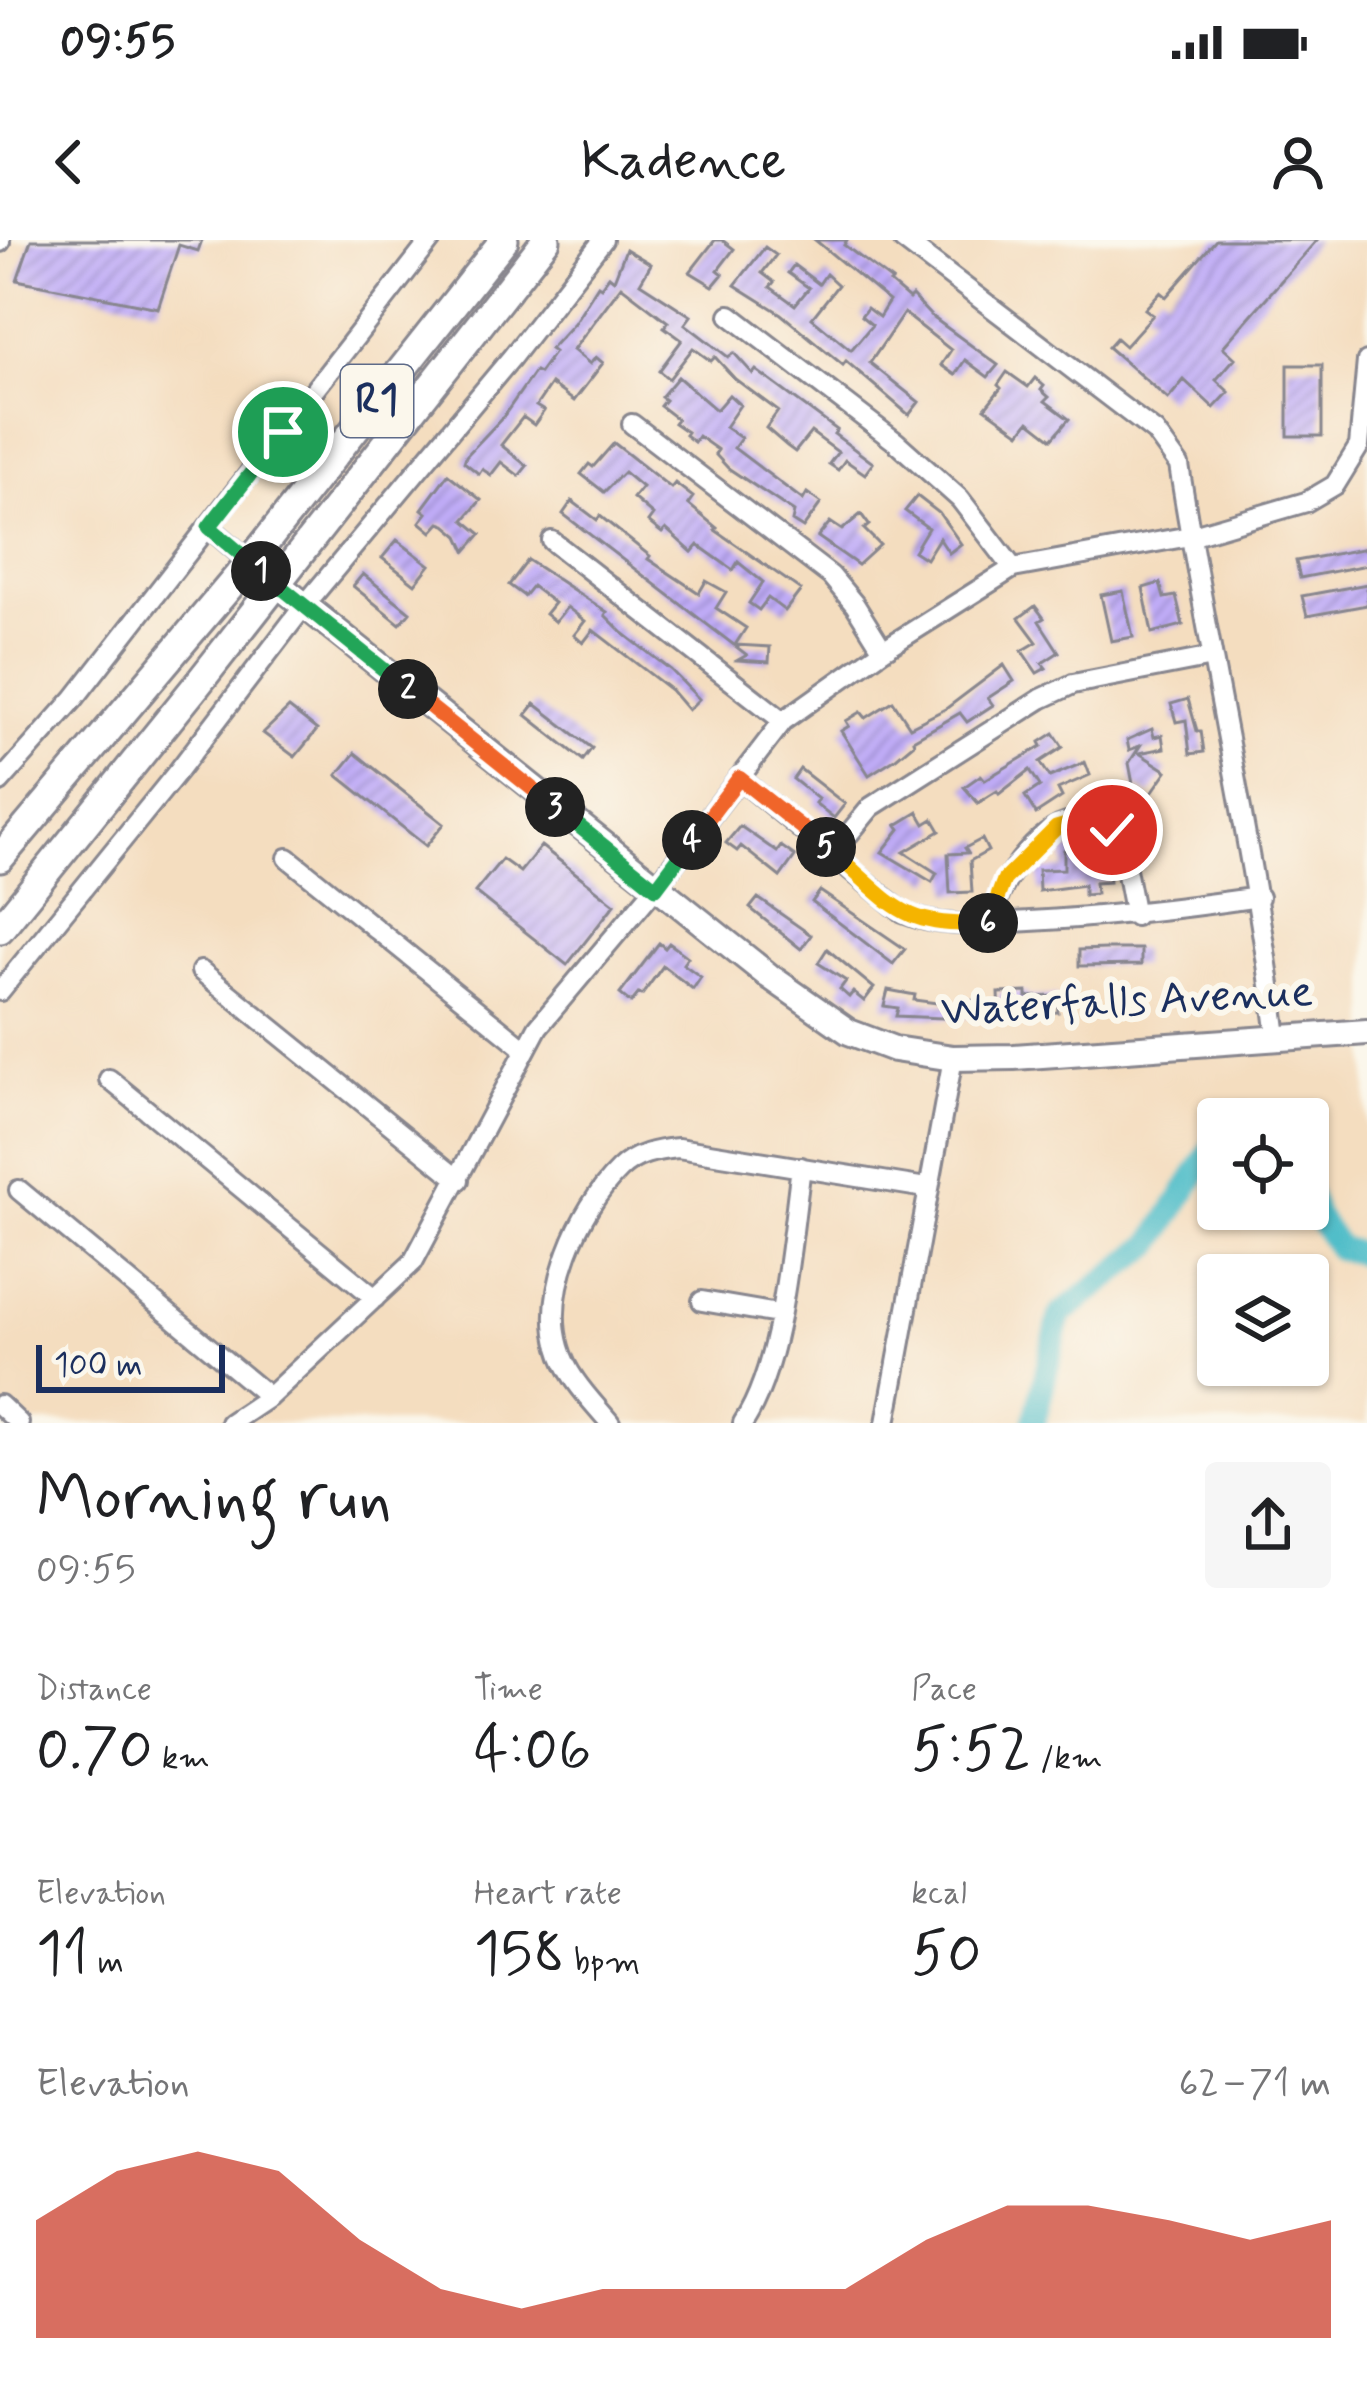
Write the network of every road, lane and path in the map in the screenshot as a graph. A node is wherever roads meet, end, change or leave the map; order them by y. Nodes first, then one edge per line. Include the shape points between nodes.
1 (431, 240) edge
2 (504, 240) edge
3 (546, 240) edge
4 (603, 240) edge
5 (903, 240) edge
6 (730, 315) dead end
7 (1367, 361) edge
8 (632, 424) dead end
9 (209, 527) junction
10 (1190, 536) junction
11 (552, 541) dead end
12 (250, 562) junction
13 (1013, 568) junction
14 (278, 584) junction
15 (304, 606) junction
16 (883, 650) junction
17 (1212, 657) junction
18 (197, 685) junction
19 (227, 707) junction
20 (783, 721) junction
21 (739, 778) junction
22 (0, 782) edge
23 (833, 853) junction
24 (0, 858) edge
25 (289, 858) dead end
26 (656, 888) junction
27 (1259, 897) junction
28 (1135, 916) junction
29 (991, 923) junction
30 (0, 929) edge
31 (202, 971) dead end
32 (0, 991) edge
33 (1367, 1032) edge
34 (1277, 1036) junction
35 (524, 1049) junction
36 (953, 1058) junction
37 (109, 1078) dead end
38 (801, 1167) junction
39 (459, 1180) junction
40 (926, 1188) junction
41 (19, 1190) dead end
42 (375, 1298) junction
43 (702, 1301) dead end
44 (778, 1314) junction
45 (269, 1397) junction
46 (0, 1405) edge
47 (19, 1423) edge
48 (230, 1423) edge
49 (610, 1423) edge
50 (743, 1423) edge
51 (886, 1423) edge

1 - 9 street
2 - 12 highway, R1
3 - 14 highway, R1
4 - 15 street
5 - 10 street via 1168,446 1179,465
6 - 13 street via 960,499
7 - 10 street via 1359,446 1335,485 1306,502
8 - 16 street via 831,577
9 - 12 street
9 - 22 street
10 - 13 street
10 - 17 street
11 - 20 street
12 - 14 main road, Waterfalls Avenue
12 - 24 highway, R1
13 - 16 street
14 - 15 main road, Waterfalls Avenue
14 - 18 highway, R1
15 - 19 street
15 - 26 main road, Waterfalls Avenue
16 - 20 street
17 - 23 street via 1073,684 1041,698 872,807
17 - 27 street
18 - 19 street
18 - 30 highway, R1
19 - 32 street
20 - 21 street
21 - 23 street
21 - 26 street
23 - 29 street via 903,913 925,922
25 - 35 street
26 - 35 street
26 - 36 main road, Waterfalls Avenue via 828,1019 874,1043
27 - 28 street
27 - 34 street
28 - 29 street
28 - 29 street via 1118,841 1112,830 1084,820 1056,828 1019,863 994,900
31 - 39 street
33 - 34 main road, Waterfalls Avenue
34 - 36 main road, Waterfalls Avenue
35 - 39 street
36 - 40 street
37 - 42 street
38 - 40 street
38 - 44 street
38 - 49 street via 678,1148 639,1156 602,1191 565,1257 554,1318 567,1370
39 - 42 street via 425,1247
40 - 51 street
41 - 45 street
42 - 45 street
43 - 44 street
44 - 50 street
45 - 48 street
46 - 47 street

